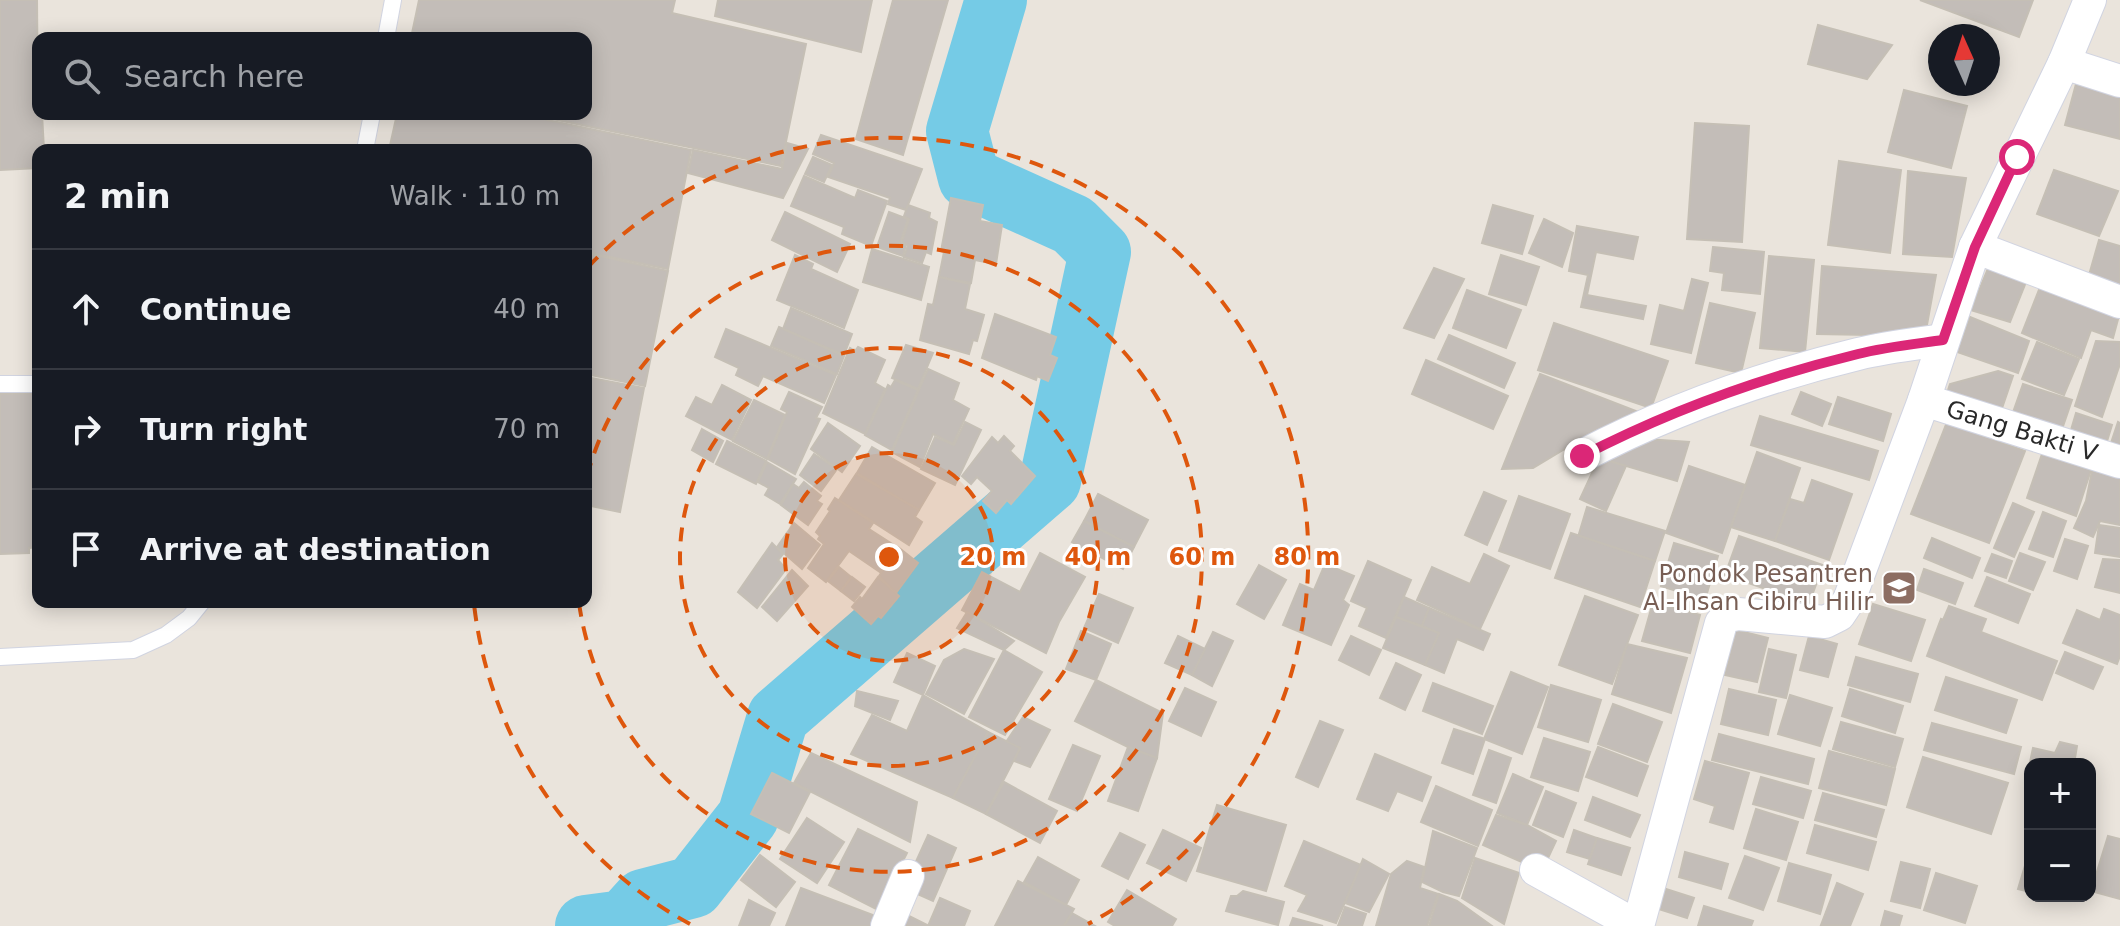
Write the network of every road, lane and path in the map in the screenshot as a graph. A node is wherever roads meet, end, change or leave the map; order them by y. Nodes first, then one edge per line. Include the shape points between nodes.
1 (393, 0) edge
2 (2090, 0) edge
3 (387, 32) edge
4 (2064, 63) junction
5 (2120, 81) edge
6 (371, 120) edge
7 (366, 144) edge
8 (1975, 247) junction
9 (2120, 302) edge
10 (1943, 340) junction
11 (0, 384) edge
12 (32, 384) edge
13 (1924, 400) junction
14 (1582, 456) dead end
15 (2120, 462) edge
16 (197, 608) edge
17 (0, 657) edge
18 (1536, 870) dead end
19 (908, 876) dead end
20 (887, 926) edge
21 (1637, 926) edge

1 - 3 lane
2 - 4 street
4 - 5 street
4 - 8 street
6 - 7 lane
8 - 9 street
8 - 10 street
10 - 13 street
10 - 14 street via 1802,369 1665,416
11 - 12 lane
13 - 15 street, Gang Bakti V
13 - 21 street via 1839,615 1825,622 1738,614 1721,623
16 - 17 lane via 166,635 133,650
18 - 21 street
19 - 20 street

